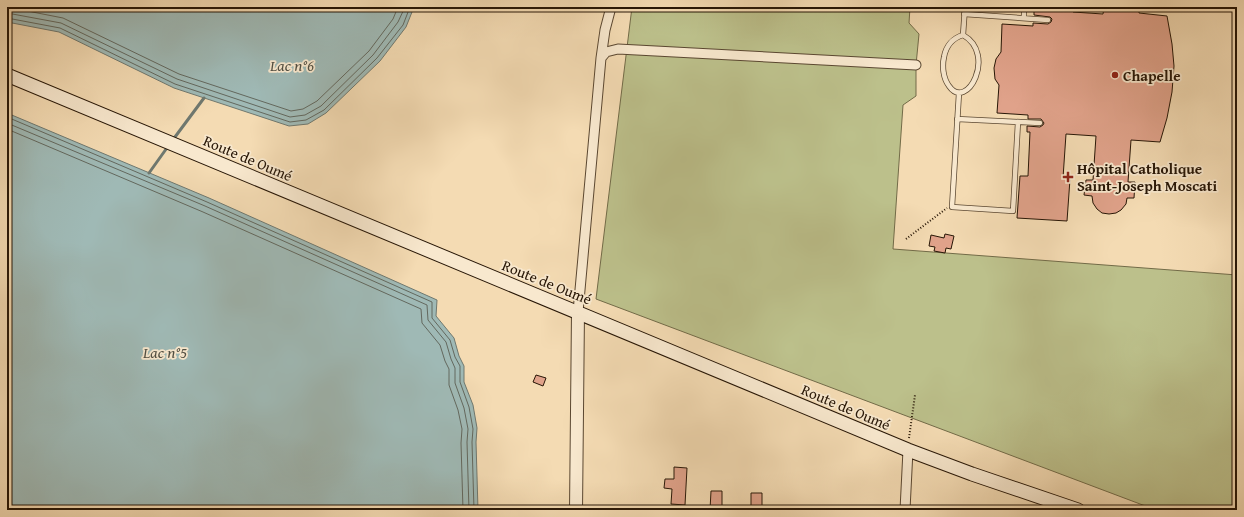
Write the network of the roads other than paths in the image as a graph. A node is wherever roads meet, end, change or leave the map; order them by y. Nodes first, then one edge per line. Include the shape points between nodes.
1 (611, 7) edge
2 (965, 7) edge
3 (1024, 7) edge
4 (964, 14) junction
5 (1024, 18) junction
6 (1048, 20) dead end
7 (962, 35) junction
8 (601, 58) junction
9 (916, 65) dead end
10 (7, 75) edge
11 (959, 93) junction
12 (957, 119) junction
13 (1018, 122) junction
14 (1040, 123) dead end
15 (578, 312) junction
16 (908, 450) junction
17 (576, 510) edge
18 (905, 510) edge
19 (1078, 510) edge

1 - 8 street
2 - 4 lane
3 - 5 lane
4 - 5 lane
4 - 7 lane
5 - 6 lane
7 - 11 lane via 970,39 975,46 978,66 973,84
7 - 11 lane via 955,37 948,45 943,65 947,83 952,91
8 - 9 street via 606,52 618,48
8 - 15 street
10 - 15 main road, Route de Oumé
11 - 12 lane
12 - 13 lane
12 - 13 lane via 952,207 1013,211
13 - 14 lane
15 - 16 main road, Route de Oumé
15 - 17 street
16 - 18 street
16 - 19 main road, Route de Oumé

